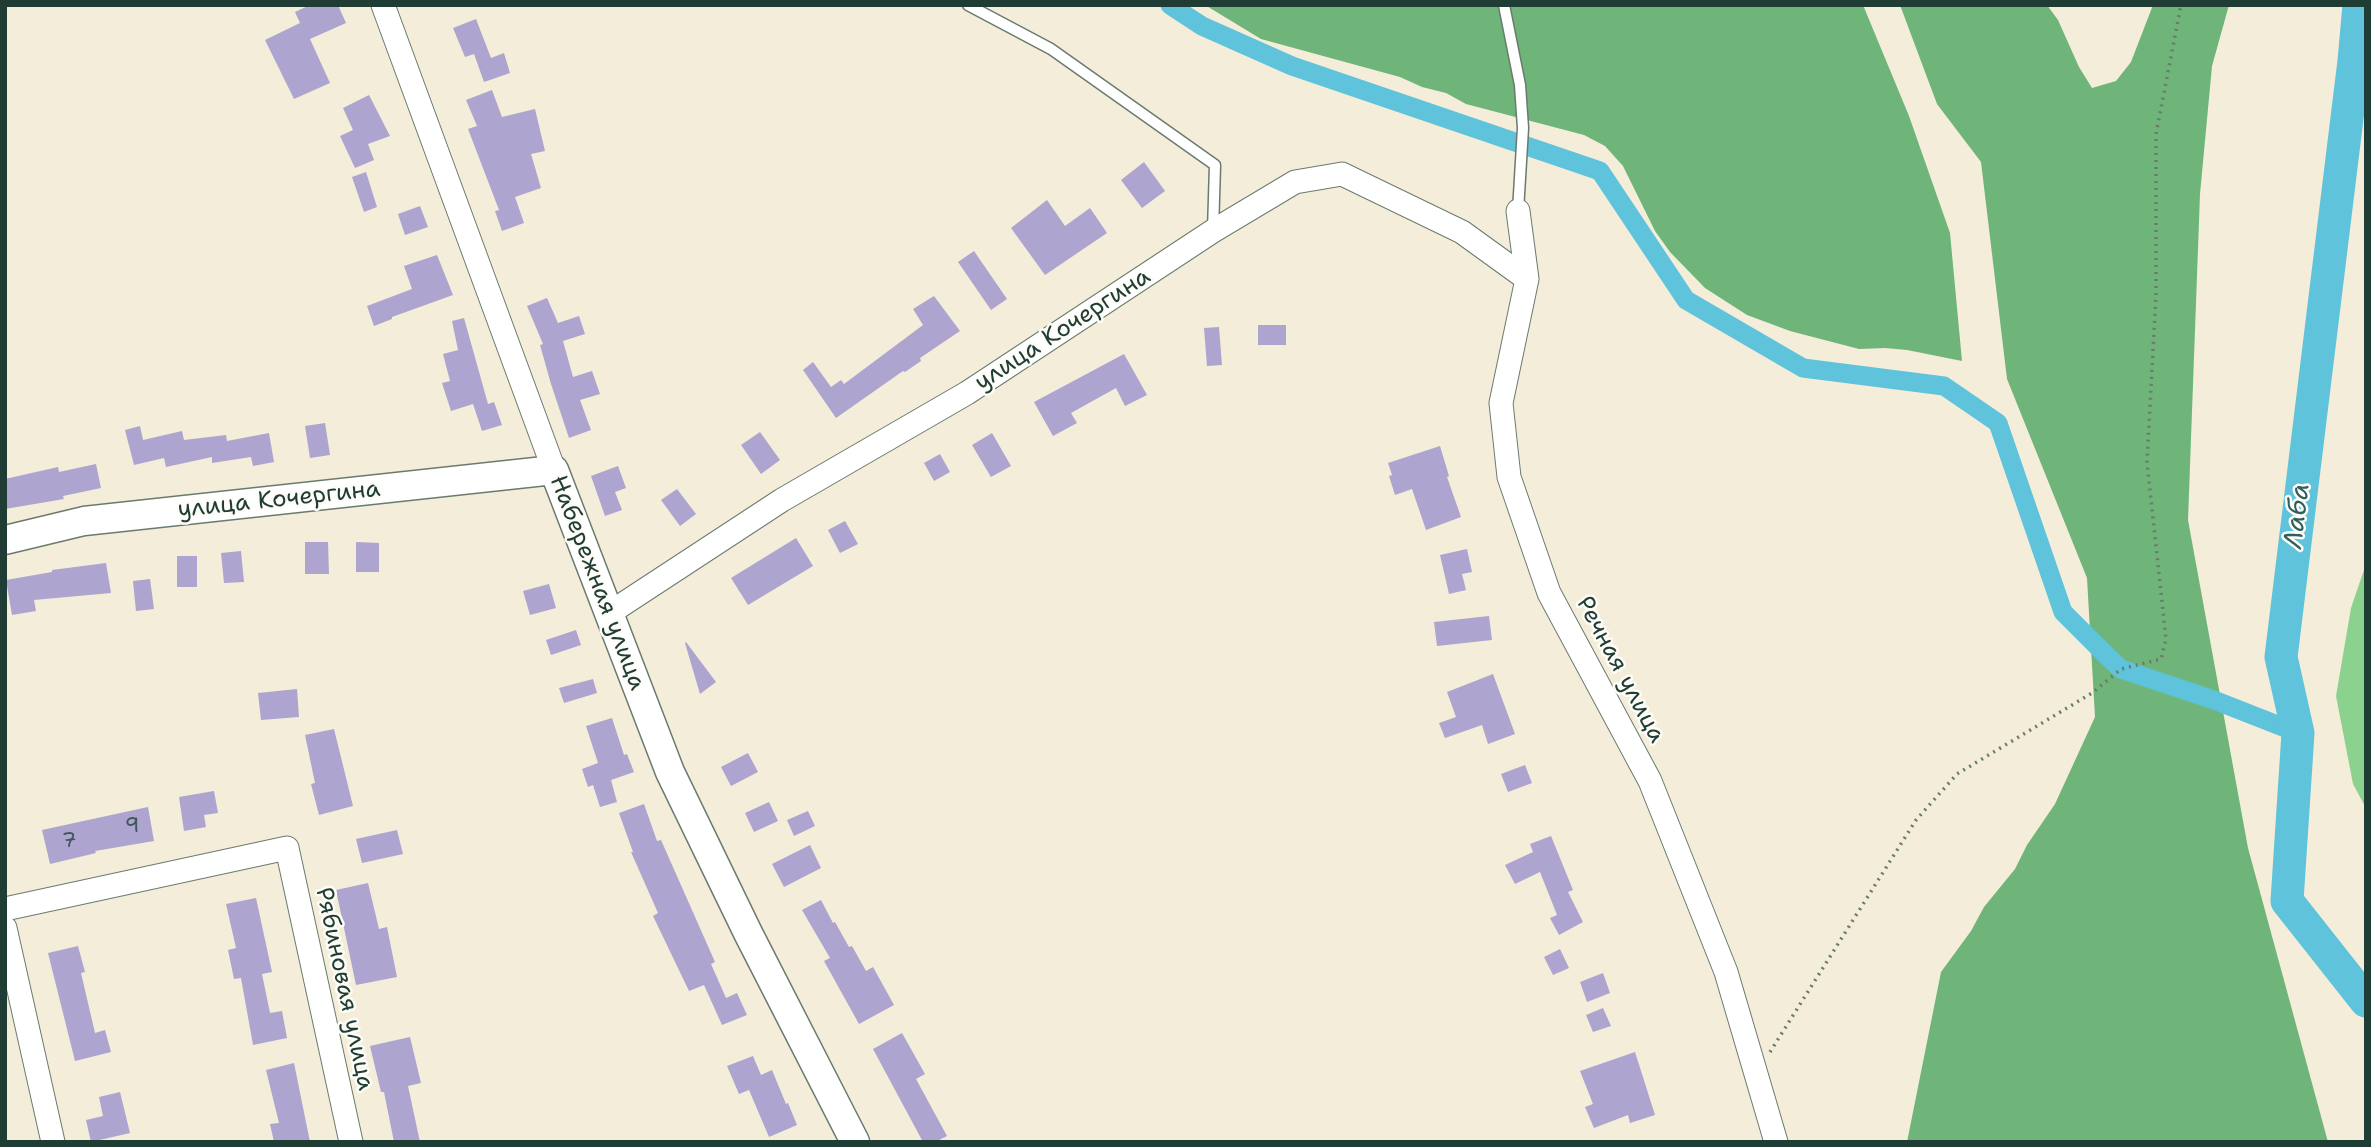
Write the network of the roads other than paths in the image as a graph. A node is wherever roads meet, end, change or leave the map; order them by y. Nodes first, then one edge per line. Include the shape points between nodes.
1 (383, 5) edge
2 (968, 5) edge
3 (1504, 5) edge
4 (1518, 211) joint
5 (1213, 230) junction
6 (1527, 279) junction
7 (554, 470) junction
8 (5, 540) edge
9 (608, 614) junction
10 (5, 909) edge
11 (5, 928) edge
12 (53, 1142) edge
13 (351, 1142) edge
14 (855, 1142) edge
15 (1776, 1142) edge

1 - 7 street, Набережная улица
2 - 5 lane via 1051,49 1216,165
3 - 4 lane via 1520,85
4 - 6 street, Речная улица
5 - 6 street, улица Кочергина via 1295,183 1342,174 1462,232
5 - 9 street, улица Кочергина via 967,393 782,500
6 - 15 street, Речная улица via 1501,403 1508,477 1549,593 1650,781 1726,972
7 - 8 street, улица Кочергина via 84,521
7 - 9 street, Набережная улица
9 - 14 street, Набережная улица via 670,772
10 - 13 street, Рябиновая улица via 286,848
11 - 12 street

